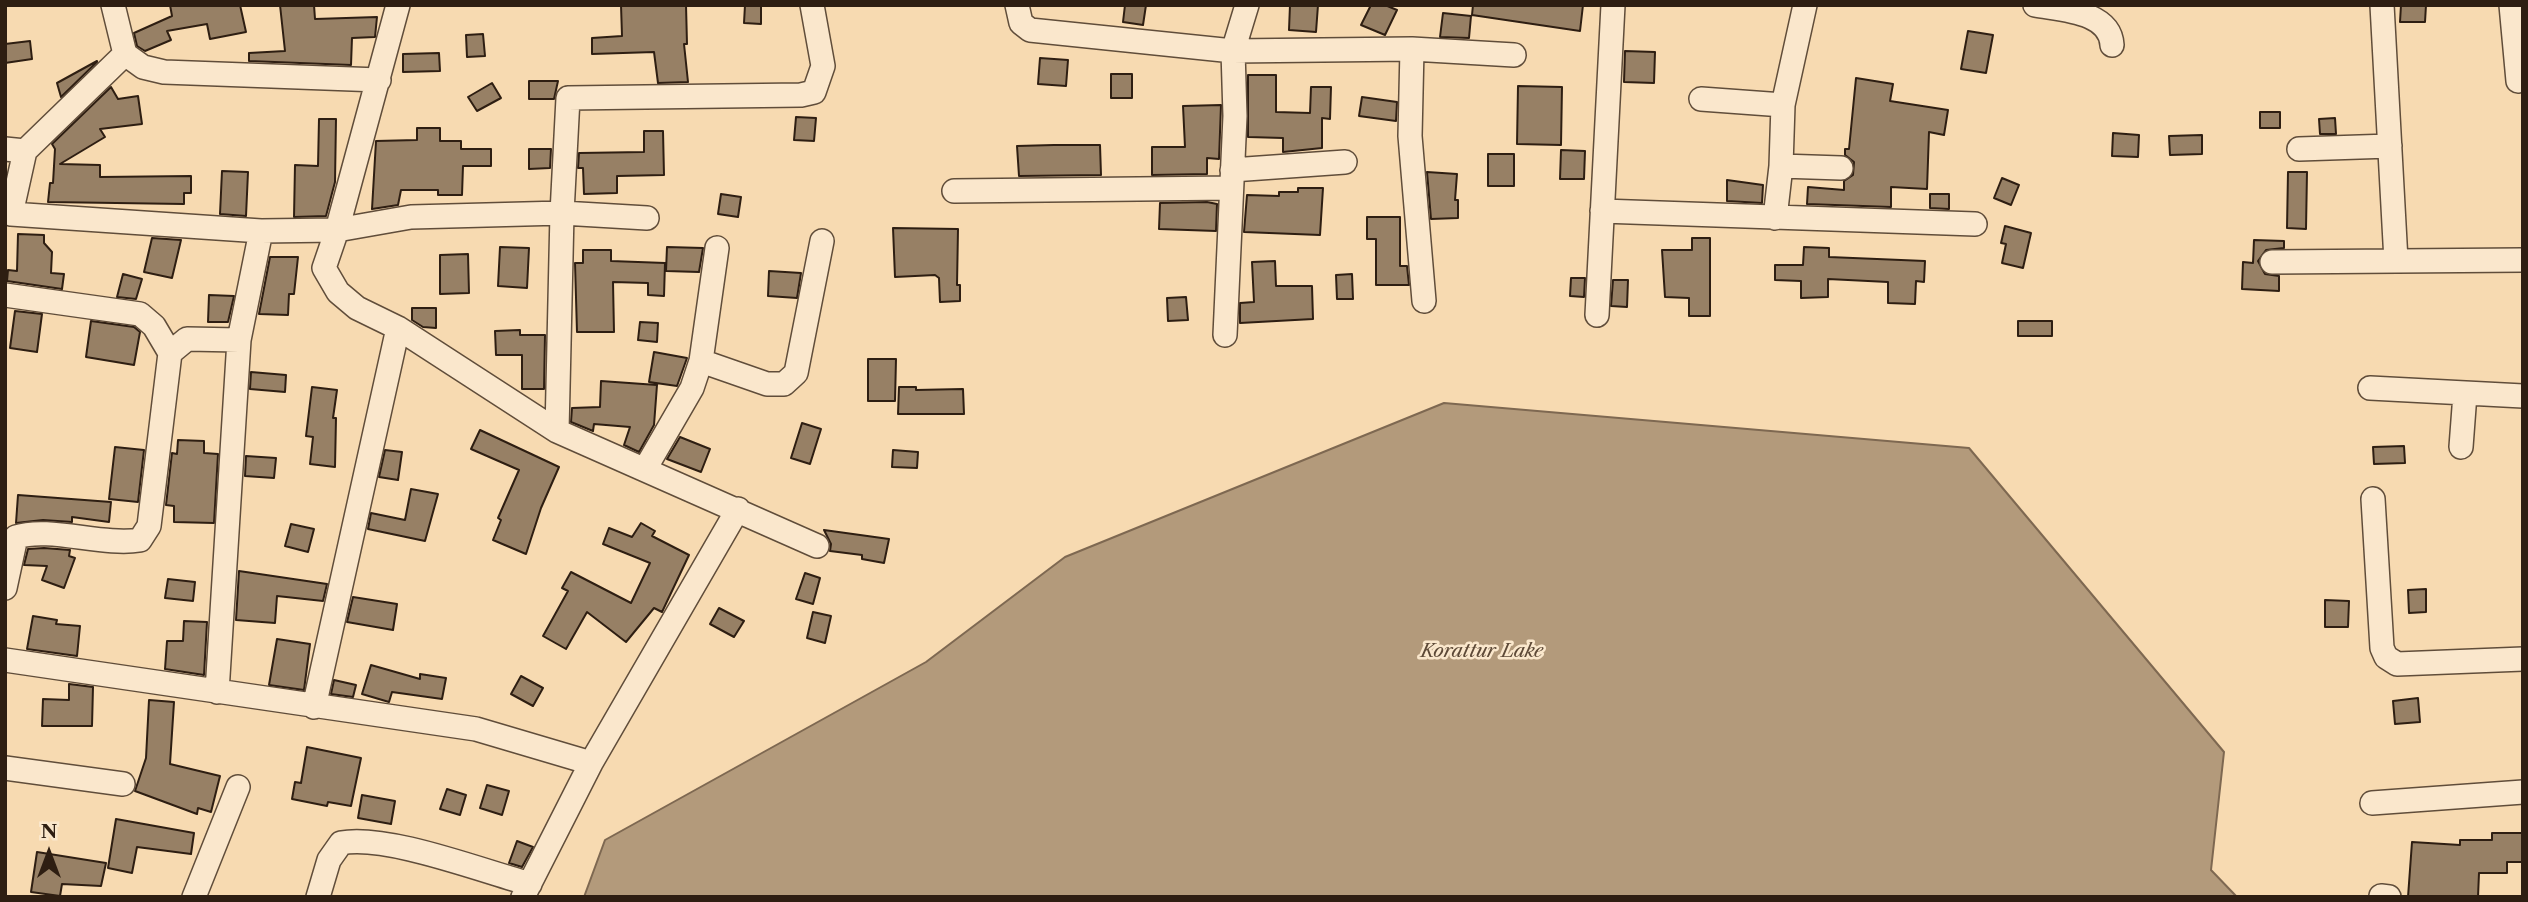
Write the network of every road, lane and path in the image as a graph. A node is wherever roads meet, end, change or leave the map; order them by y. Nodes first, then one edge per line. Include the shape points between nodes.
1 (113, 5) edge
2 (812, 5) edge
3 (1017, 5) edge
4 (1247, 5) edge
5 (1613, 5) edge
6 (1805, 5) edge
7 (2035, 5) edge
8 (2382, 5) edge
9 (2511, 5) edge
10 (403, 6) edge
11 (2112, 45) dead end
12 (1412, 49) junction
13 (1233, 51) junction
14 (125, 54) junction
15 (1514, 55) dead end
16 (379, 79) junction
17 (2518, 81) dead end
18 (1701, 99) dead end
19 (1783, 105) junction
20 (2390, 146) junction
21 (2299, 149) dead end
22 (15, 150) edge
23 (1345, 162) dead end
24 (1782, 166) junction
25 (1841, 168) dead end
26 (1231, 179) junction
27 (954, 191) dead end
28 (1602, 211) junction
29 (562, 214) junction
30 (648, 218) dead end
31 (1775, 218) junction
32 (8, 224) edge
33 (1975, 224) dead end
34 (337, 230) junction
35 (261, 231) junction
36 (822, 241) dead end
37 (717, 248) dead end
38 (2523, 260) edge
39 (2396, 261) junction
40 (2272, 262) dead end
41 (5, 295) edge
42 (1424, 301) dead end
43 (1597, 315) dead end
44 (398, 328) junction
45 (1225, 335) dead end
46 (239, 340) junction
47 (170, 352) junction
48 (701, 361) junction
49 (2370, 388) dead end
50 (2465, 394) junction
51 (2523, 396) edge
52 (557, 431) junction
53 (2461, 447) dead end
54 (645, 469) junction
55 (2373, 499) dead end
56 (738, 509) junction
57 (817, 546) dead end
58 (5, 588) edge
59 (2523, 659) edge
60 (5, 660) edge
61 (217, 692) junction
62 (314, 707) junction
63 (590, 763) junction
64 (5, 768) edge
65 (123, 784) dead end
66 (238, 787) dead end
67 (2523, 792) edge
68 (2372, 803) dead end
69 (526, 890) edge
70 (194, 897) edge
71 (318, 897) edge

1 - 14 street
2 - 29 street via 823,66 814,92 568,98
3 - 13 street via 1021,23 1030,30
4 - 13 street
5 - 28 street
6 - 19 street
7 - 11 street via 2098,21 2111,36
8 - 20 street
9 - 17 street
10 - 16 street
12 - 13 street
12 - 15 street
12 - 42 street via 1410,136
13 - 26 street
14 - 16 street via 143,67 164,72
14 - 22 street
16 - 34 street
18 - 19 street
19 - 24 street
20 - 21 street
20 - 39 street
22 - 32 street
23 - 26 street
24 - 25 street
24 - 31 street
26 - 27 street
26 - 45 street
28 - 31 street
28 - 43 street
29 - 30 street
29 - 34 street via 411,217
29 - 52 street
31 - 33 street
32 - 35 street
34 - 35 street
34 - 44 street via 324,268 338,292 357,308
35 - 46 street
36 - 48 street via 796,373 784,384 767,384
37 - 48 street
38 - 39 street
39 - 40 street
41 - 47 street via 140,314 154,326
44 - 52 street
44 - 62 street
46 - 47 street via 187,339
46 - 61 street
47 - 58 street via 149,526 140,540 16,537
48 - 54 street via 692,388
49 - 50 street
50 - 51 street
50 - 53 street
52 - 54 street
54 - 56 street
55 - 59 street via 2386,657 2397,664
56 - 57 street
56 - 63 street
60 - 61 street
61 - 62 street
62 - 63 street via 475,729
63 - 69 street
64 - 65 street
66 - 70 street
67 - 68 street
69 - 71 street via 384,843 358,839 341,843 329,860

